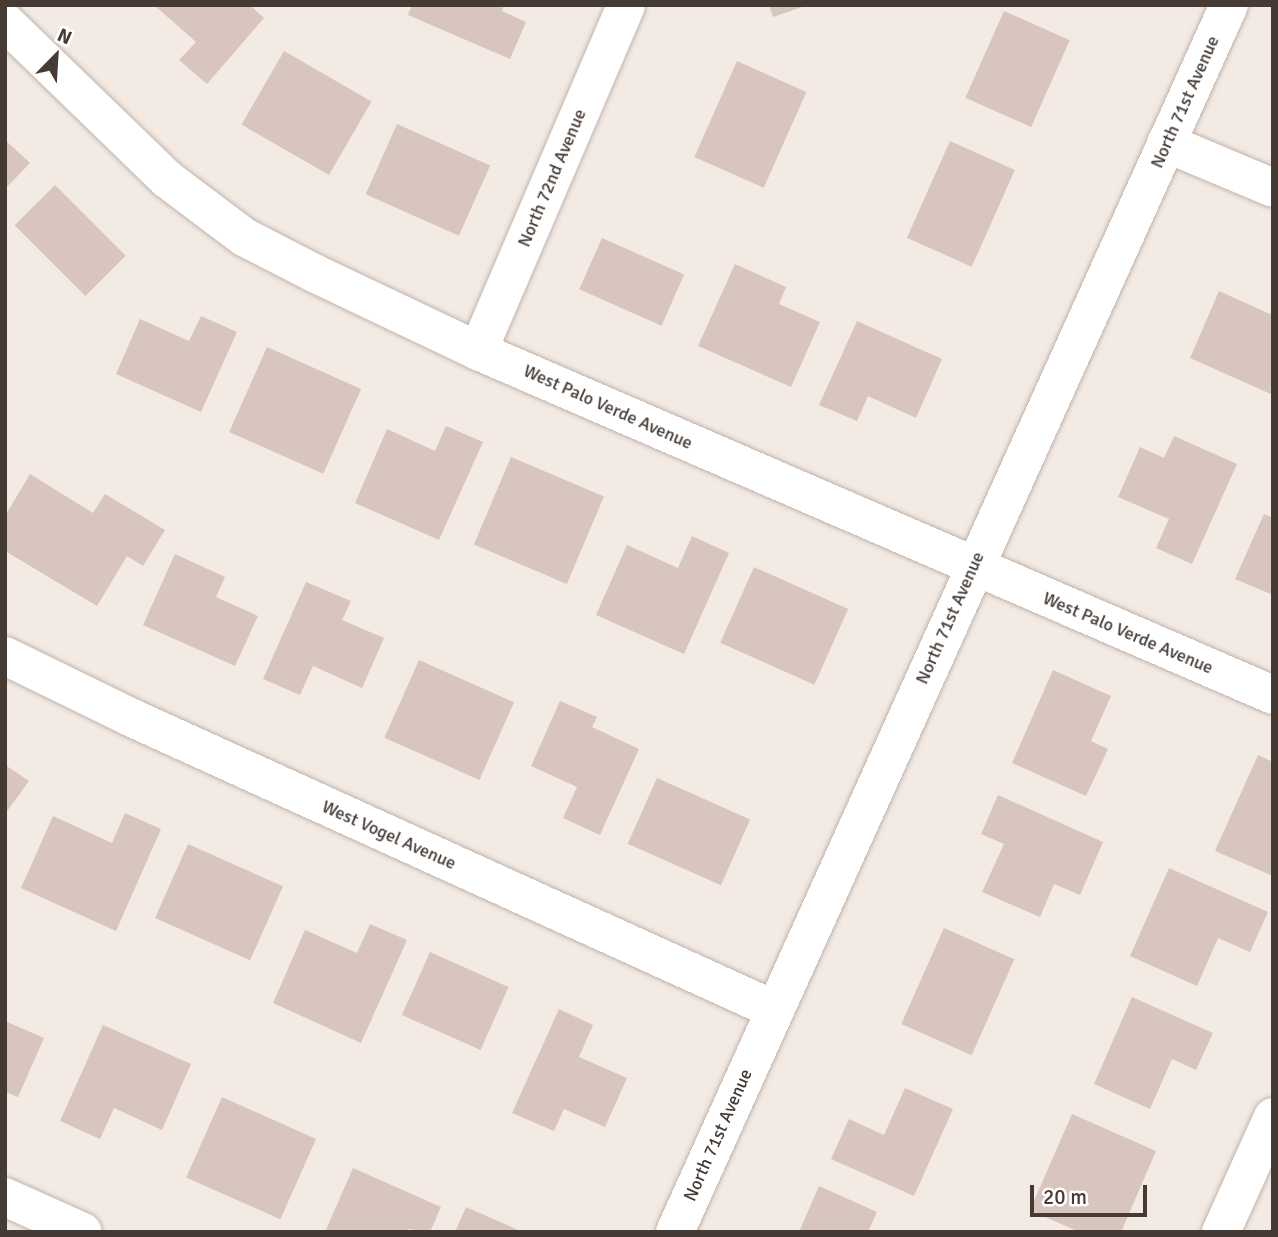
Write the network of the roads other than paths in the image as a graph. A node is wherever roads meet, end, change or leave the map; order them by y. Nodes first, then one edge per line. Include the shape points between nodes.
1 (626, 5) edge
2 (1228, 5) edge
3 (5, 22) edge
4 (1166, 143) junction
5 (1273, 188) edge
6 (478, 351) junction
7 (973, 567) junction
8 (5, 656) edge
9 (1273, 695) edge
10 (775, 1010) junction
11 (1273, 1117) edge
12 (5, 1197) edge
13 (83, 1232) edge
14 (675, 1232) edge
15 (1221, 1232) edge

1 - 6 street, North 72nd Avenue
2 - 4 street, North 71st Avenue
3 - 6 street, West Palo Verde Avenue via 167,178 244,237
4 - 5 street
4 - 7 street, North 71st Avenue
6 - 7 street, West Palo Verde Avenue
7 - 9 street, West Palo Verde Avenue
7 - 10 street, North 71st Avenue
8 - 10 street, West Vogel Avenue
10 - 14 street, North 71st Avenue
11 - 15 street
12 - 13 street

